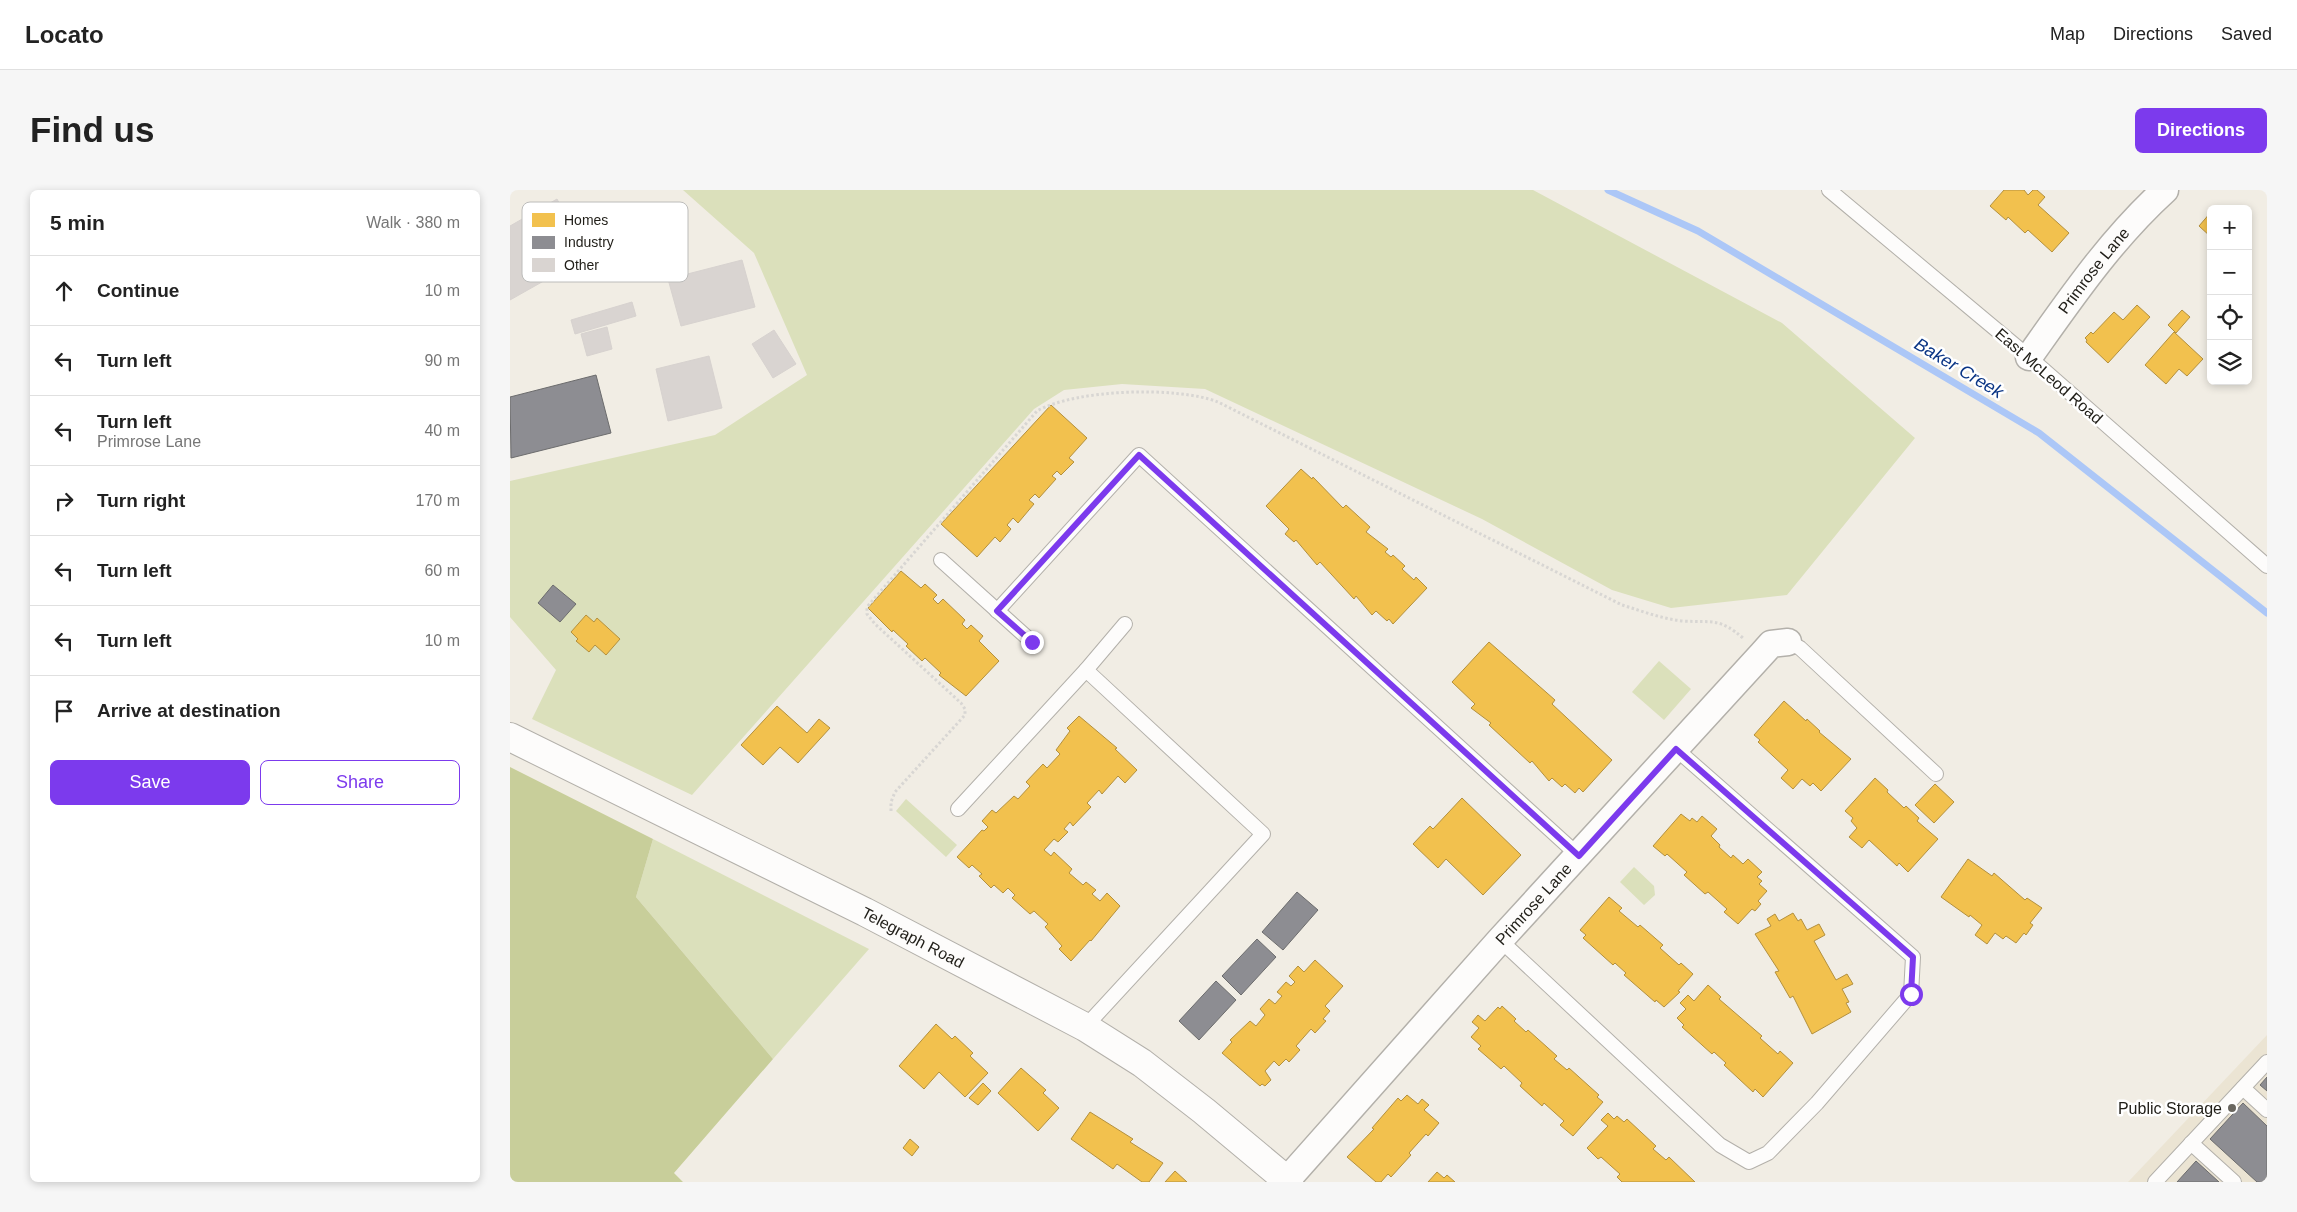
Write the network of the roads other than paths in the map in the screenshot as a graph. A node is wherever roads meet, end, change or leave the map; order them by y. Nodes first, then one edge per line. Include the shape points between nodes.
1 (1829, 190) edge
2 (2165, 190) edge
3 (2028, 357) junction
4 (941, 560) dead end
5 (2267, 566) edge
6 (997, 611) junction
7 (1126, 624) dead end
8 (1032, 642) dead end
9 (1788, 642) joint
10 (1086, 670) junction
11 (510, 737) edge
12 (1676, 749) junction
13 (1936, 774) dead end
14 (958, 809) dead end
15 (1579, 856) junction
16 (1500, 940) junction
17 (1085, 1027) junction
18 (2267, 1062) edge
19 (2242, 1088) junction
20 (2267, 1110) edge
21 (2191, 1143) junction
22 (1288, 1181) edge
23 (2155, 1182) edge
24 (2234, 1182) edge

1 - 3 lane, East McLeod Road
2 - 3 street, Primrose Lane via 2122,232
3 - 5 lane, East McLeod Road
4 - 6 lane
6 - 8 lane
6 - 15 lane via 1139,455
7 - 10 lane
9 - 12 street, Primrose Lane via 1772,644
9 - 13 lane via 1800,648
10 - 14 lane
10 - 17 lane via 1263,834
11 - 17 street, Telegraph Road via 865,912
12 - 15 street, Primrose Lane
12 - 16 lane via 1913,957 1911,994 1817,1103 1768,1153 1749,1162 1720,1145
15 - 16 street, Primrose Lane
16 - 22 street, Primrose Lane
17 - 22 street, Telegraph Road via 1142,1063
18 - 19 lane
19 - 20 lane
19 - 21 lane
21 - 23 lane
21 - 24 lane

